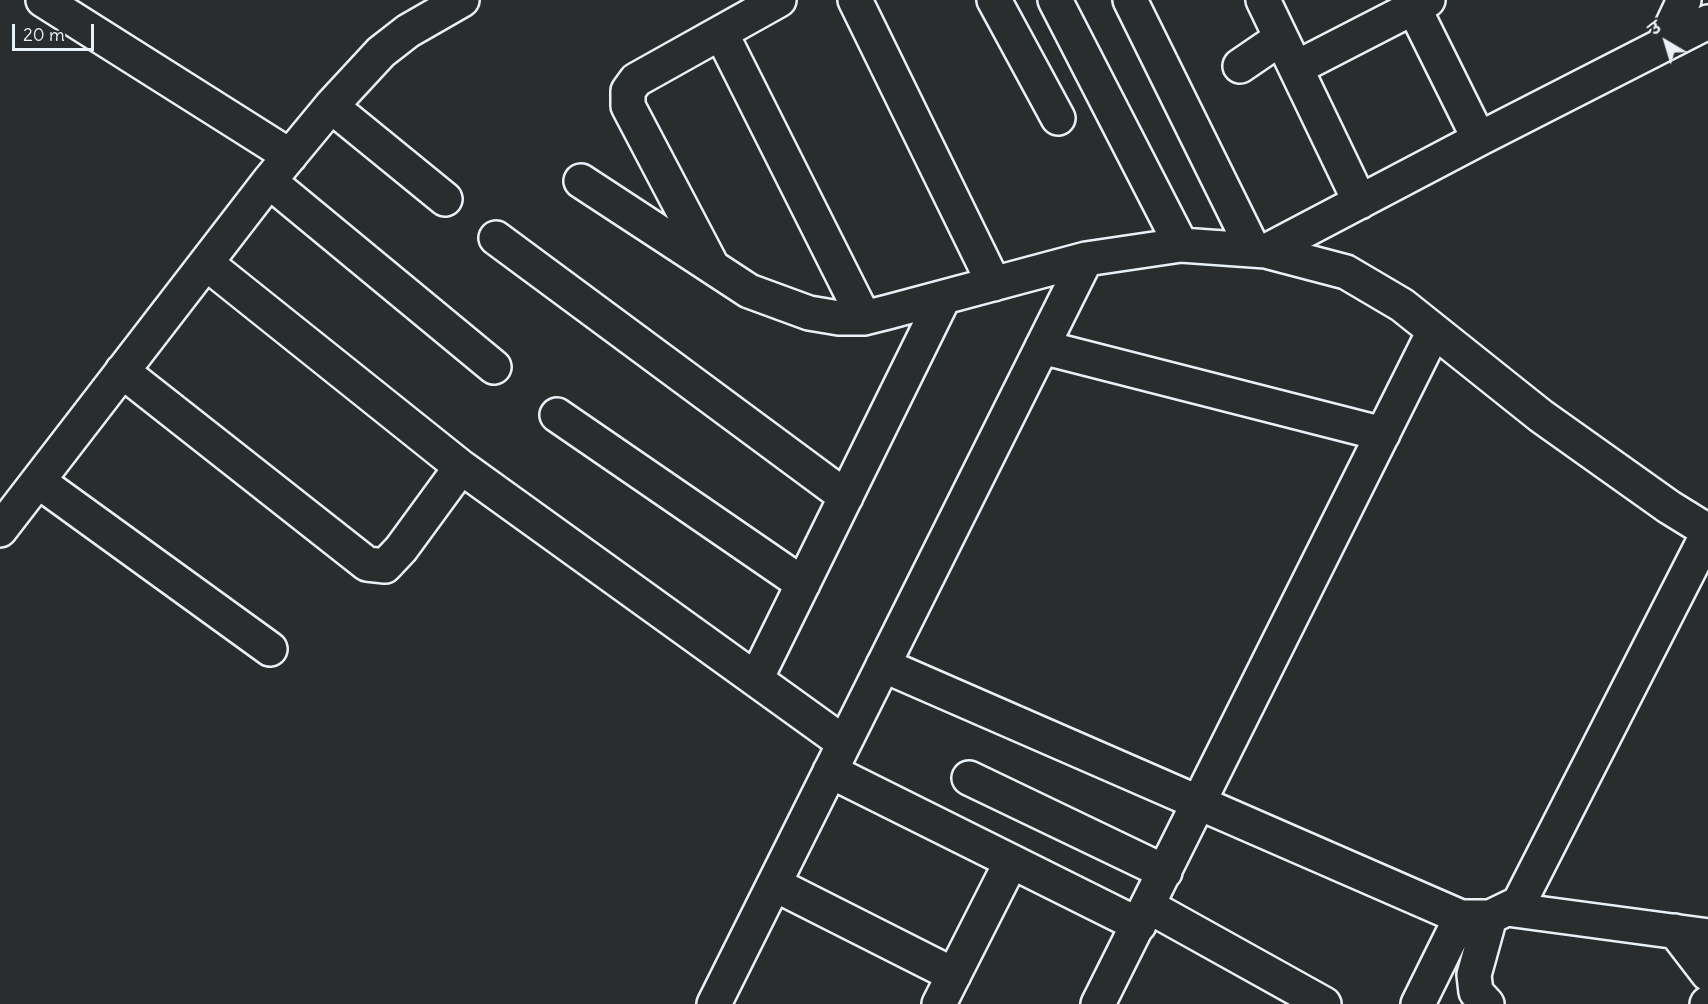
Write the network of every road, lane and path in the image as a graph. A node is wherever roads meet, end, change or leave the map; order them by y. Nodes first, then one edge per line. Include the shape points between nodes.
1 (43, 0) edge
2 (462, 0) edge
3 (855, 0) edge
4 (994, 0) edge
5 (1055, 0) edge
6 (1130, 0) edge
7 (1263, 0) edge
8 (1684, 0) edge
9 (773, 2) edge
10 (1417, 2) edge
11 (1708, 22) edge
12 (721, 33) junction
13 (1281, 38) junction
14 (1663, 45) junction
15 (1240, 66) dead end
16 (1296, 68) junction
17 (331, 106) junction
18 (1058, 118) dead end
19 (1479, 139) junction
20 (290, 156) junction
21 (269, 181) junction
22 (581, 181) dead end
23 (445, 199) dead end
24 (1360, 202) junction
25 (496, 238) dead end
26 (1181, 245) junction
27 (1259, 250) junction
28 (1086, 259) junction
29 (206, 263) junction
30 (713, 267) junction
31 (994, 284) junction
32 (944, 297) junction
33 (864, 318) junction
34 (1434, 331) junction
35 (1042, 347) junction
36 (494, 367) dead end
37 (122, 371) junction
38 (557, 415) dead end
39 (1383, 434) junction
40 (461, 467) junction
41 (38, 481) junction
42 (846, 497) junction
43 (0, 530) edge
44 (1708, 532) edge
45 (803, 584) junction
46 (270, 649) dead end
47 (883, 664) junction
48 (756, 679) junction
49 (844, 742) junction
50 (830, 771) junction
51 (969, 778) dead end
52 (1200, 803) junction
53 (1011, 862) junction
54 (1165, 872) junction
55 (774, 884) junction
56 (1486, 914) junction
57 (1143, 915) junction
58 (1675, 931) junction
59 (1708, 936) edge
60 (1708, 974) edge
61 (954, 975) junction
62 (725, 1000) edge
63 (939, 1004) edge
64 (1098, 1004) edge
65 (1324, 1004) edge
66 (1418, 1004) edge
67 (1487, 1004) edge

1 - 20 street
2 - 17 street via 408,31 381,52
3 - 31 street
4 - 18 street
5 - 26 street
6 - 27 street
7 - 13 street
8 - 14 street
9 - 12 street
10 - 16 street
10 - 19 street
11 - 14 street
12 - 30 street via 636,80 628,91 628,106
12 - 33 street
13 - 15 street
13 - 16 street
14 - 19 street
16 - 24 street
17 - 20 street
17 - 23 street
19 - 24 street
20 - 21 street
21 - 29 street
21 - 36 street
22 - 30 street
24 - 27 street
25 - 42 street
26 - 27 street
26 - 28 street
27 - 34 street via 1346,272 1402,305
28 - 31 street
28 - 35 street
29 - 37 street
29 - 40 street
30 - 33 street via 749,291 809,313
31 - 32 street
32 - 33 street
32 - 42 street
34 - 39 street
34 - 44 street via 1541,416
35 - 39 street
35 - 47 street
37 - 40 street via 367,564 385,566
37 - 41 street
38 - 45 street
39 - 52 street
40 - 48 street
41 - 43 street
41 - 46 street
42 - 45 street
44 - 56 street via 1519,903
45 - 48 street
47 - 49 street
47 - 52 street
48 - 49 street
49 - 50 street
50 - 53 street
50 - 55 street
51 - 54 street
52 - 54 street
52 - 56 street
53 - 57 street
53 - 61 street
54 - 57 street
55 - 61 street
55 - 62 street
56 - 58 street
56 - 66 street
56 - 67 street via 1474,975 1476,992
57 - 64 street
57 - 65 street
58 - 59 street
58 - 60 street
61 - 63 street

